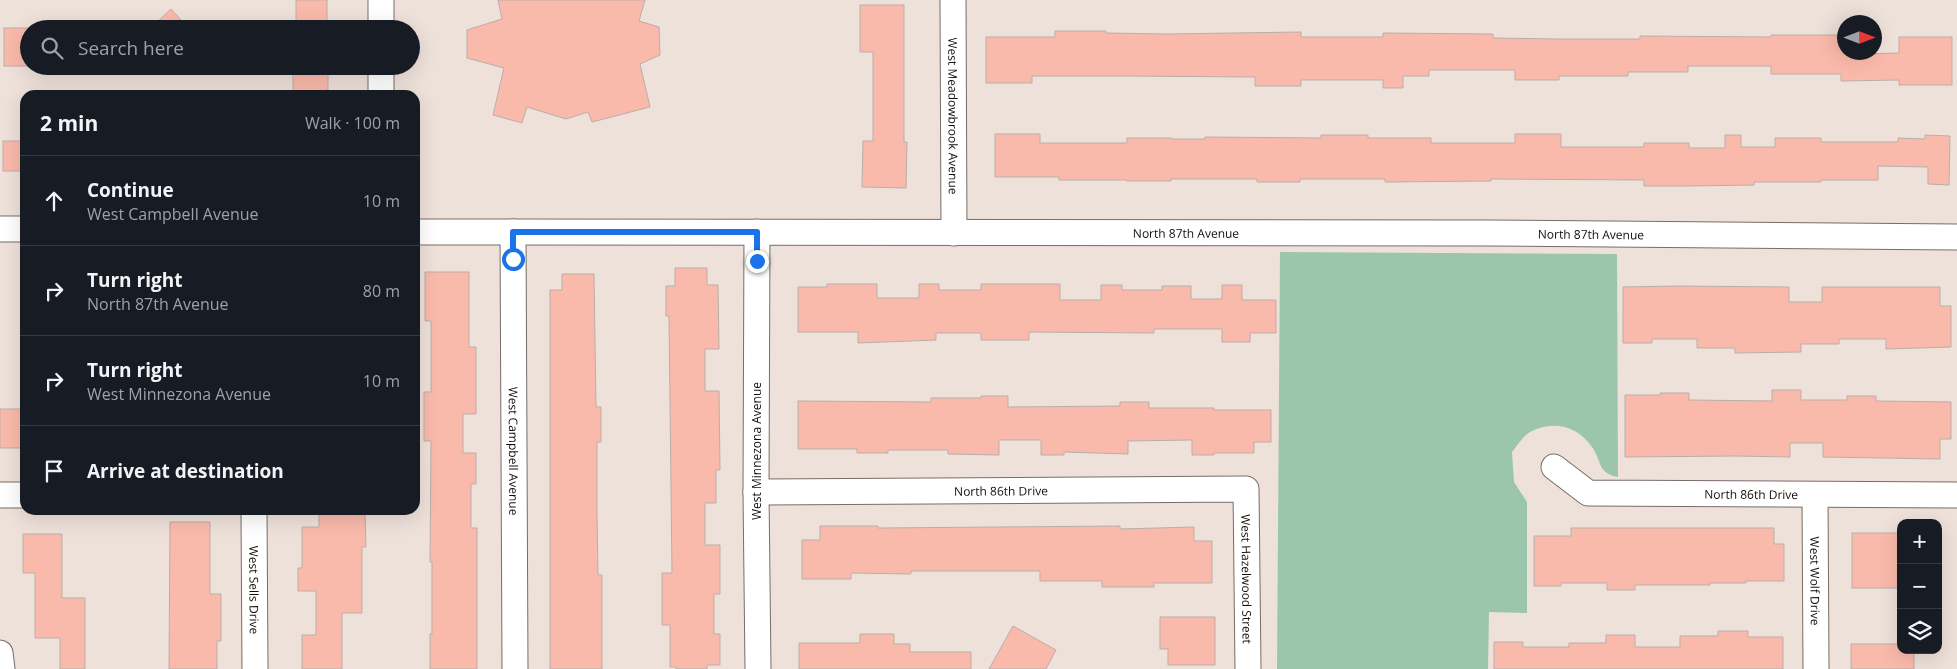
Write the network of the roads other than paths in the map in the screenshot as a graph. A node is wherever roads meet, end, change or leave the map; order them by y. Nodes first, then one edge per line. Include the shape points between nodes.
1 (381, 0) edge
2 (953, 0) edge
3 (381, 20) edge
4 (381, 75) edge
5 (381, 90) edge
6 (0, 229) edge
7 (20, 229) edge
8 (420, 232) edge
9 (513, 232) junction
10 (757, 232) junction
11 (954, 234) junction
12 (1957, 237) edge
13 (1554, 467) dead end
14 (1246, 489) joint
15 (756, 492) junction
16 (20, 494) edge
17 (0, 495) edge
18 (1814, 495) junction
19 (1957, 495) edge
20 (254, 515) edge
21 (255, 669) edge
22 (514, 669) edge
23 (758, 669) edge
24 (1248, 669) edge
25 (1816, 669) edge

1 - 3 street
2 - 11 street, West Meadowbrook Avenue
4 - 5 street
6 - 7 street
8 - 9 street, North 87th Avenue
9 - 10 street, North 87th Avenue
9 - 22 street, West Campbell Avenue
10 - 11 street, North 87th Avenue
10 - 15 street, West Minnezona Avenue
11 - 12 street, North 87th Avenue
13 - 18 street, North 86th Drive via 1588,493
14 - 15 street, North 86th Drive
14 - 24 street, West Hazelwood Street
15 - 23 street, West Minnezona Avenue
16 - 17 street
18 - 19 street, North 86th Drive
18 - 25 street, West Wolf Drive
20 - 21 street, West Sells Drive

